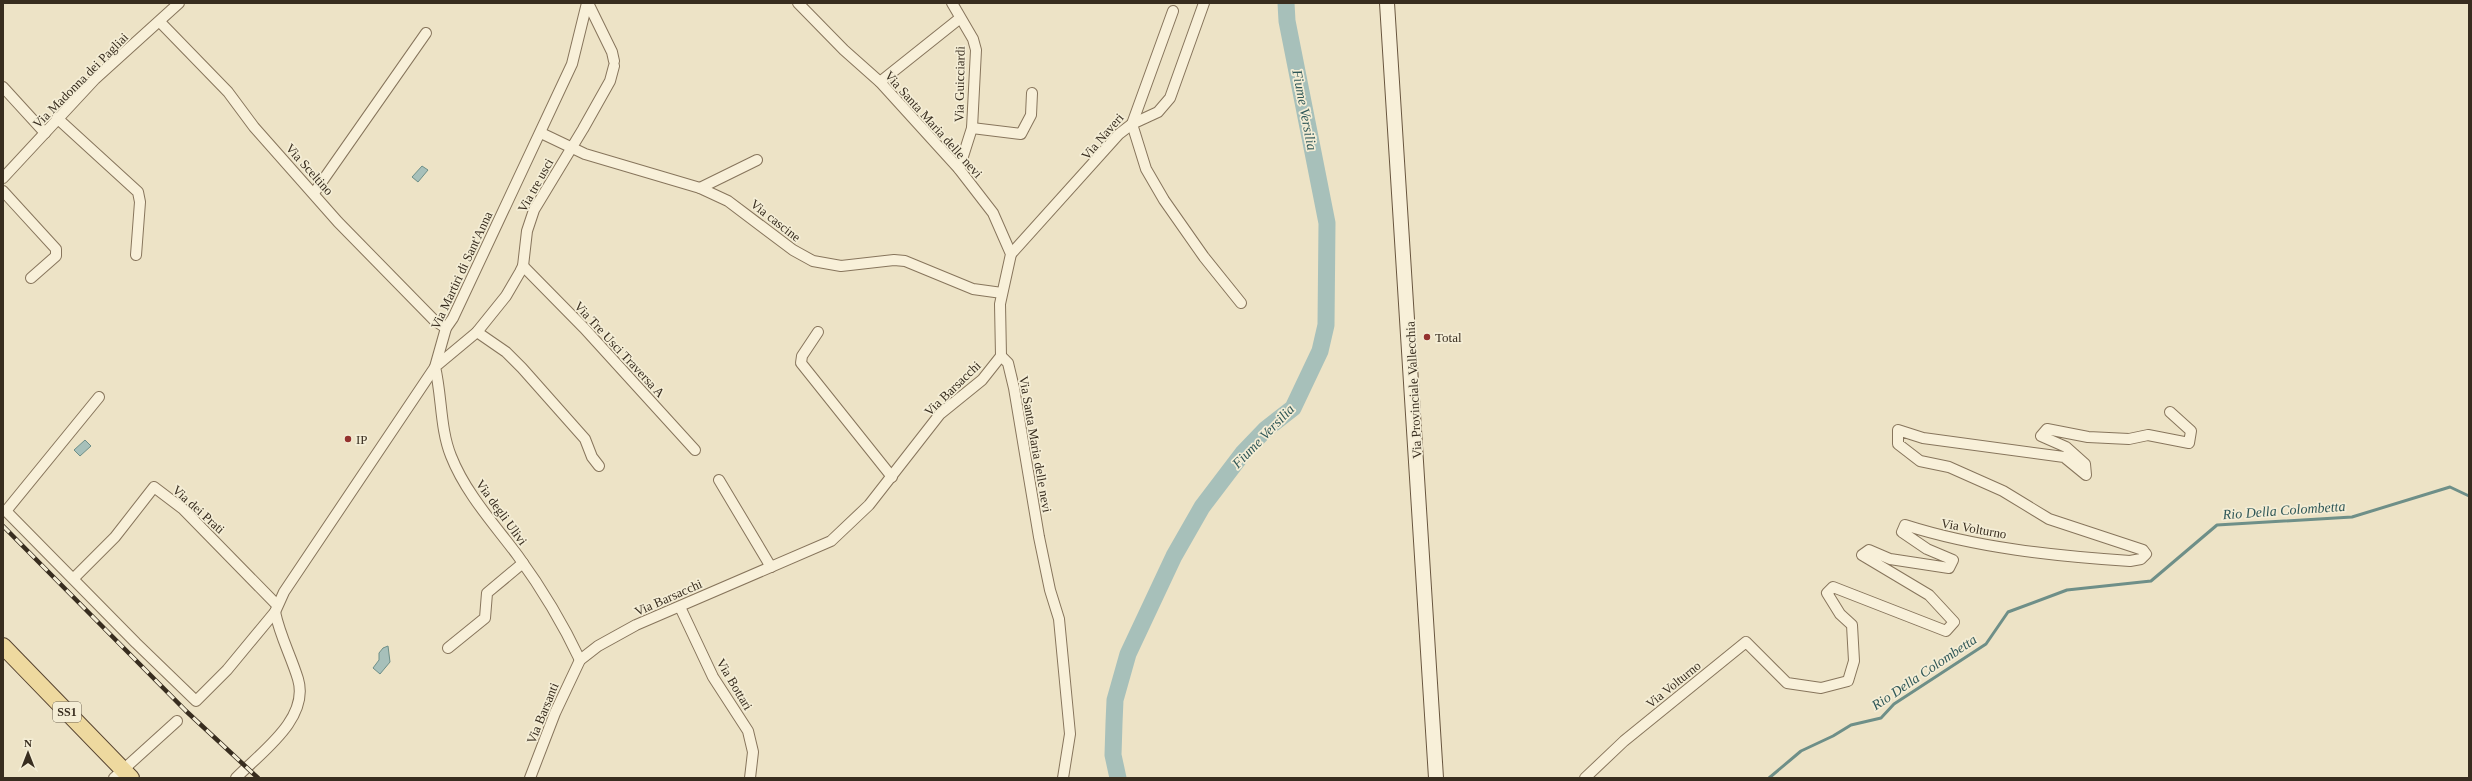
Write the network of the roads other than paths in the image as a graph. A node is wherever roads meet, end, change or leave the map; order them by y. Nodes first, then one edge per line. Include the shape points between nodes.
1 (179, 3) edge
2 (588, 3) edge
3 (798, 3) edge
4 (952, 3) edge
5 (1204, 3) edge
6 (1387, 3) edge
7 (1173, 10) dead end
8 (959, 19) junction
9 (160, 22) junction
10 (426, 33) dead end
11 (880, 82) junction
12 (3, 87) edge
13 (1032, 93) dead end
14 (57, 118) junction
15 (1132, 124) junction
16 (972, 128) junction
17 (45, 133) junction
18 (540, 133) junction
19 (572, 148) junction
20 (757, 160) dead end
21 (959, 170) junction
22 (3, 178) edge
23 (700, 188) junction
24 (3, 191) edge
25 (314, 193) junction
26 (1011, 254) junction
27 (136, 255) dead end
28 (523, 266) junction
29 (31, 278) dead end
30 (1002, 293) junction
31 (1241, 303) dead end
32 (446, 328) junction
33 (477, 332) junction
34 (818, 332) dead end
35 (1001, 356) junction
36 (435, 367) junction
37 (100, 397) dead end
38 (2170, 412) dead end
39 (695, 450) dead end
40 (599, 466) dead end
41 (892, 477) junction
42 (719, 480) dead end
43 (523, 563) junction
44 (771, 567) junction
45 (74, 578) junction
46 (680, 607) junction
47 (276, 608) junction
48 (3, 646) edge
49 (448, 648) dead end
50 (580, 660) junction
51 (176, 721) dead end
52 (123, 775) edge
53 (236, 778) edge
54 (530, 778) edge
55 (750, 778) edge
56 (1063, 778) edge
57 (1436, 778) edge
58 (1585, 778) edge

1 - 9 street, Via Madonna dei Pagliai
2 - 18 street, Via Martiri di Sant'Anna via 572,64
2 - 19 street, Via tre usci via 598,21 614,64 610,81
3 - 11 street, Via Santa Maria delle nevi
4 - 8 street, Via Guicciardi
5 - 15 street via 1170,98 1158,112
6 - 57 main road, Via Provinciale Vallecchia
7 - 15 street, Via Naveri
8 - 11 street
8 - 16 street, Via Guicciardi via 973,39 976,50
9 - 14 street, Via Madonna dei Pagliai via 95,79
9 - 25 street, Via Sceltino via 228,92 254,126
10 - 25 street
11 - 21 street, Via Santa Maria delle nevi
12 - 17 street
13 - 16 street via 1032,115 1021,134
14 - 17 street, Via Madonna dei Pagliai
14 - 27 street via 138,192 140,202
15 - 26 street, Via Naveri via 1119,134
15 - 31 street via 1146,169 1164,200 1204,257
16 - 21 street, Via Guicciardi
17 - 22 street, Via Madonna dei Pagliai
18 - 19 street, Via cascine
18 - 32 street, Via Martiri di Sant'Anna
19 - 23 street, Via cascine via 584,154
19 - 28 street, Via tre usci via 534,210 526,231
20 - 23 street
21 - 26 street, Via Santa Maria delle nevi via 993,213
23 - 30 street, Via cascine via 735,205 793,250 813,261 841,266 905,261 973,289
24 - 29 street via 56,249 56,256
25 - 32 street, Via Sceltino via 338,222 434,320
26 - 30 street, Via Santa Maria delle nevi
28 - 33 street, Via tre usci via 506,296
28 - 39 street, Via Tre Usci Traversa A via 584,328
30 - 35 street, Via Santa Maria delle nevi
32 - 36 street, Via Martiri di Sant'Anna
33 - 36 street, Via tre usci
33 - 40 street via 506,352 522,368 585,439 592,457
34 - 41 street via 802,356 801,363
35 - 41 street, Via Barsacchi via 982,380 940,414
35 - 56 street, Via Santa Maria delle nevi via 1008,363 1014,388 1038,536 1059,618 1070,734
36 - 43 street, Via degli Ulivi via 441,391 443,429 451,456 480,507
36 - 47 street, Via Martiri di Sant'Anna
37 - 45 street via 6,511
38 - 58 street, Via Volturno via 2191,431 2190,443 2148,435 2129,439 2088,437 2047,429 2041,436 2066,447 2085,464 2086,475 2064,457 1923,438 1898,430 1898,444 1920,461 1949,467 2003,491 2049,519 2143,550 2146,554 2141,559 2130,560 2064,557 1931,534 1905,525 1902,532 1927,549 1953,560 1949,568 1890,559 1869,550 1862,555 1929,594 1954,622 1946,631 1833,588 1827,593 1840,614 1852,625 1854,661 1848,681 1821,688 1787,683 1746,642 1624,741
41 - 44 street, Via Barsacchi via 869,505 831,540
42 - 44 street
43 - 49 street via 487,593 484,618
43 - 50 street, Via degli Ulivi via 567,630
44 - 46 street, Via Barsacchi
45 - 47 street, Via dei Prati via 115,538 154,487 183,509
45 - 47 street, Via Martiri di Sant'Anna via 196,701 227,670
46 - 50 street, Via Barsacchi via 636,625 598,646
46 - 55 street, Via Bottari via 713,676 748,732 752,752
47 - 53 street via 278,625 299,682 298,708 290,723
48 - 52 main road, SS1
50 - 54 street, Via Barsanti via 555,713
51 - 52 street

